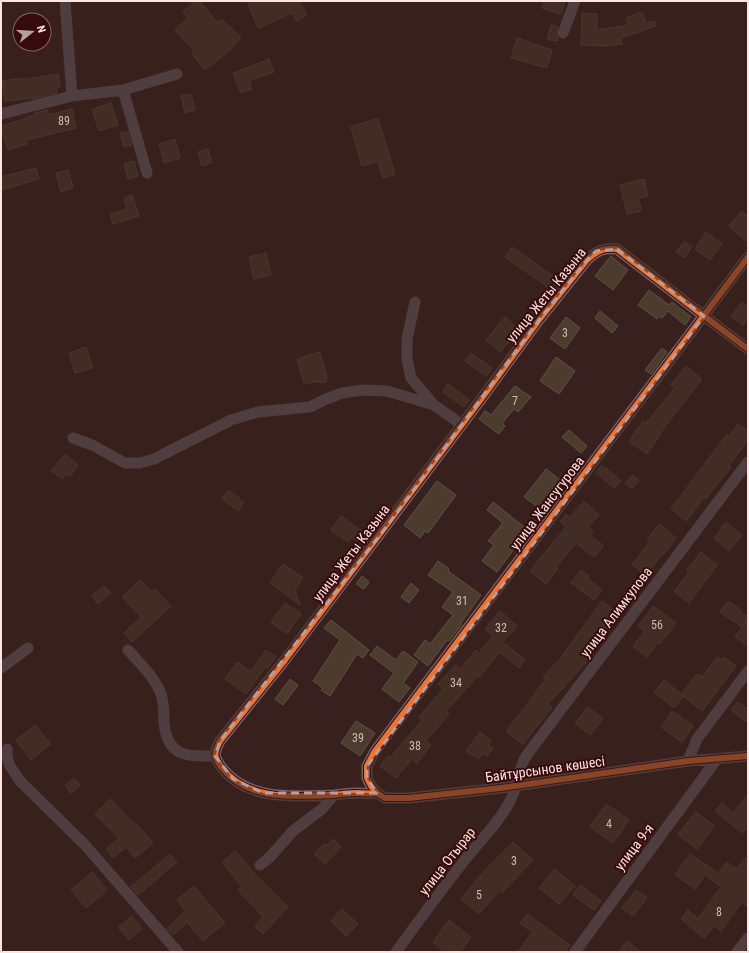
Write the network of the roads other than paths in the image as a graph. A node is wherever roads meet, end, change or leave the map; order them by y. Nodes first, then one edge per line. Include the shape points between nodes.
1 (65, 1) edge
2 (575, 1) edge
3 (563, 33) dead end
4 (177, 74) dead end
5 (123, 90) junction
6 (72, 96) junction
7 (1, 114) edge
8 (147, 173) dead end
9 (748, 257) edge
10 (416, 302) dead end
11 (704, 316) junction
12 (748, 349) edge
13 (434, 405) junction
14 (462, 425) junction
15 (74, 438) dead end
16 (748, 462) edge
17 (28, 648) dead end
18 (128, 650) dead end
19 (1, 668) edge
20 (748, 671) edge
21 (7, 749) dead end
22 (215, 756) junction
23 (748, 756) edge
24 (717, 759) junction
25 (688, 761) junction
26 (517, 785) junction
27 (377, 793) junction
28 (334, 795) junction
29 (260, 865) dead end
30 (748, 938) edge
31 (178, 952) edge
32 (396, 952) edge
33 (575, 952) edge
34 (737, 952) edge

1 - 6 street
2 - 3 street
4 - 5 street
5 - 6 street
5 - 8 street
6 - 7 street
9 - 11 street, улица Жансугурова
10 - 13 street via 406,339 407,359 411,378
11 - 12 street, улица Жеты Казына
11 - 14 street, улица Жеты Казына via 617,249 596,251 539,320
11 - 27 street, улица Жансугурова via 375,751 367,766 367,778
13 - 14 street
13 - 15 street via 387,391 342,392 310,407 258,412 231,420 154,459 140,463 125,463
14 - 22 street, улица Жеты Казына via 285,660 220,741
16 - 26 street, улица Алимкулова via 526,756
17 - 19 street
18 - 22 street via 154,681 162,695 170,744 183,754
20 - 25 street via 697,739
21 - 31 street via 10,766 20,781 86,846
22 - 28 street via 233,779 263,793 286,796
23 - 24 street, Байтұрсынов көшесі
24 - 25 street, Байтұрсынов көшесі
24 - 33 street, улица 9-я
25 - 26 street, Байтұрсынов көшесі
26 - 27 street, Байтұрсынов көшесі via 409,798 385,798
26 - 32 street, улица Отырар via 512,799 500,816
27 - 28 street
28 - 29 street via 322,809 293,831
30 - 34 street

